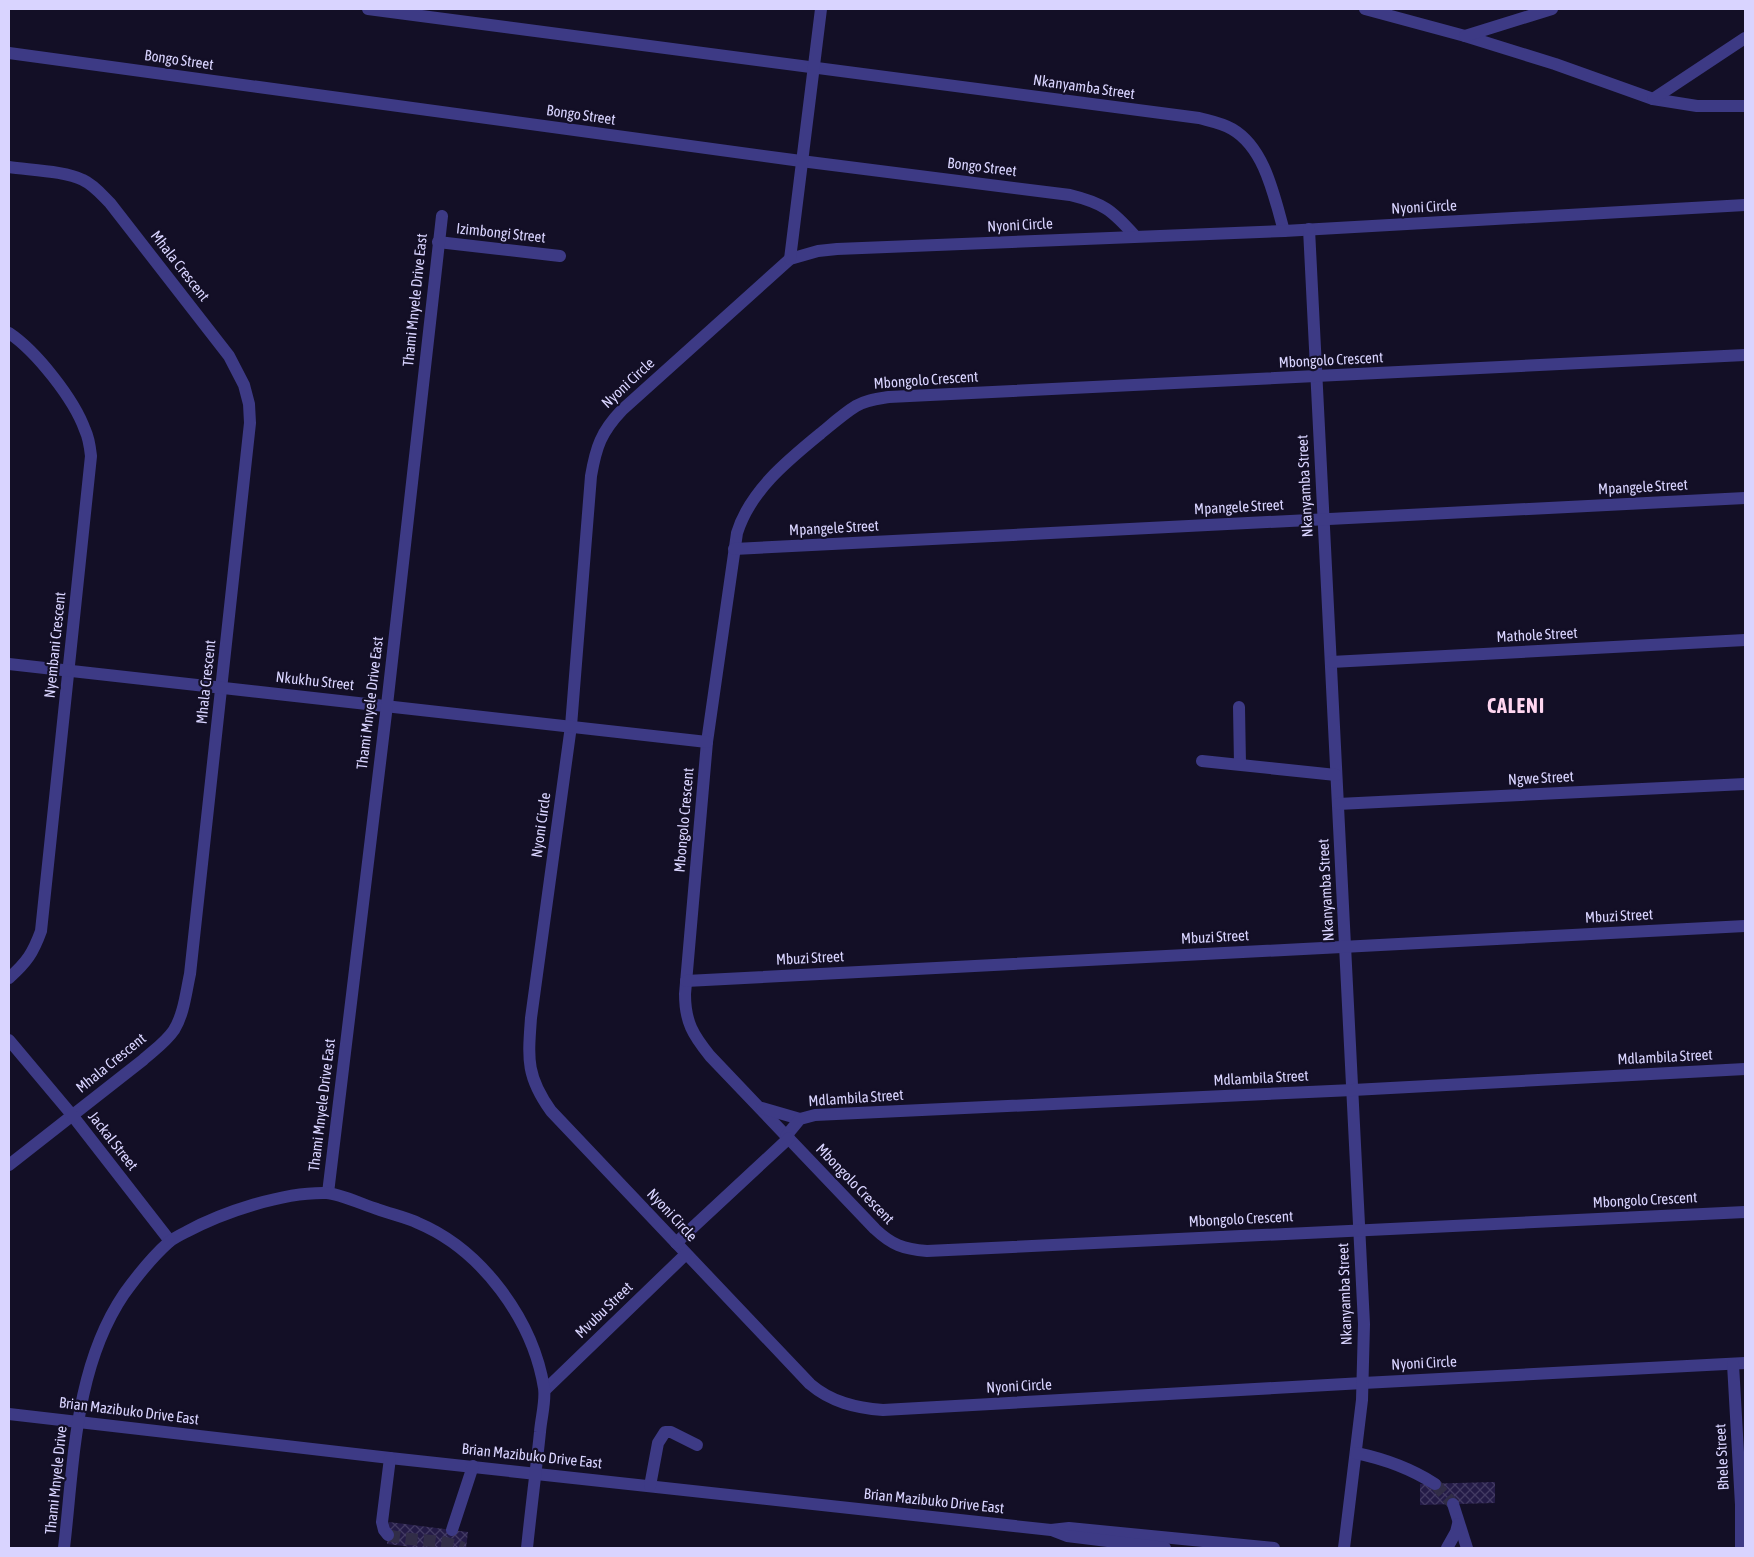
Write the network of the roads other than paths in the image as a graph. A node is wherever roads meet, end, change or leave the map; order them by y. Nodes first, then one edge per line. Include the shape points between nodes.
1 (368, 9) edge
2 (821, 9) edge
3 (1365, 9) edge
4 (1552, 9) edge
5 (1465, 36) junction
6 (1745, 38) edge
7 (9, 53) edge
8 (814, 68) junction
9 (1653, 99) junction
10 (1745, 106) edge
11 (801, 161) junction
12 (9, 168) edge
13 (1745, 206) edge
14 (442, 216) dead end
15 (1310, 229) junction
16 (1284, 230) junction
17 (1134, 236) junction
18 (438, 242) junction
19 (560, 256) dead end
20 (790, 259) junction
21 (9, 333) edge
22 (1745, 355) edge
23 (1316, 377) junction
24 (1745, 498) edge
25 (1323, 519) junction
26 (734, 549) junction
27 (1745, 640) edge
28 (1331, 662) junction
29 (9, 664) edge
30 (68, 670) junction
31 (221, 688) junction
32 (387, 705) junction
33 (1239, 707) dead end
34 (571, 726) junction
35 (707, 742) junction
36 (1202, 761) dead end
37 (1240, 764) junction
38 (1336, 776) junction
39 (1745, 784) edge
40 (1338, 804) junction
41 (1745, 926) edge
42 (1345, 946) junction
43 (9, 978) edge
44 (686, 981) junction
45 (9, 1040) edge
46 (1745, 1069) edge
47 (1353, 1090) junction
48 (760, 1107) junction
49 (72, 1115) junction
50 (800, 1119) junction
51 (787, 1137) junction
52 (9, 1165) edge
53 (328, 1193) junction
54 (1745, 1212) edge
55 (1360, 1230) junction
56 (170, 1241) junction
57 (676, 1243) junction
58 (686, 1254) junction
59 (1739, 1363) edge
60 (1363, 1382) junction
61 (545, 1390) junction
62 (9, 1414) edge
63 (79, 1422) junction
64 (697, 1445) dead end
65 (1356, 1453) junction
66 (390, 1458) junction
67 (473, 1466) junction
68 (535, 1473) junction
69 (1434, 1484) tunnel mouth
70 (650, 1486) junction
71 (1453, 1504) tunnel mouth
72 (1743, 1505) edge
73 (1458, 1524) junction
74 (452, 1530) dead end
75 (1051, 1530) junction
76 (388, 1535) dead end
77 (64, 1548) edge
78 (527, 1548) edge
79 (1165, 1548) edge
80 (1274, 1548) edge
81 (1344, 1548) edge
82 (1446, 1548) edge
83 (1467, 1548) edge
84 (1741, 1548) edge

1 - 8 street, Nkanyamba Street
2 - 8 street
3 - 5 street
4 - 5 street
5 - 9 street
6 - 9 street
7 - 11 street, Bongo Street
8 - 11 street
8 - 16 street, Nkanyamba Street via 1216,122 1243,137 1254,150
9 - 10 street via 1696,106
11 - 17 street, Bongo Street via 1088,199 1117,216
11 - 20 street
12 - 31 street, Mhala Crescent via 68,175 83,179 95,188 229,356 244,385 250,423
13 - 15 street, Nyoni Circle
14 - 18 street, Thami Mnyele Drive East
15 - 16 street, Nyoni Circle
15 - 23 street, Nkanyamba Street
16 - 17 street, Nyoni Circle
17 - 20 street, Nyoni Circle via 837,249
18 - 19 street, Izimbongi Street
18 - 32 street, Thami Mnyele Drive East
20 - 34 street, Nyoni Circle via 622,410 602,435 592,476
21 - 30 street, Nyembani Crescent via 55,381 75,408 89,440
22 - 23 street, Mbongolo Crescent
23 - 25 street, Nkanyamba Street
23 - 26 street, Mbongolo Crescent via 889,397 866,401 845,413 808,444 760,490 740,523
24 - 25 street, Mpangele Street
25 - 26 street, Mpangele Street
25 - 28 street, Nkanyamba Street
26 - 35 street, Mbongolo Crescent
27 - 28 street, Mathole Street
28 - 38 street, Nkanyamba Street
29 - 30 street, Nkukhu Street
30 - 31 street, Nkukhu Street
30 - 43 street, Nyembani Crescent via 41,931 30,957
31 - 32 street, Nkukhu Street
31 - 49 street, Mhala Crescent via 190,974 180,1018 163,1042
32 - 34 street, Nkukhu Street
32 - 53 street, Thami Mnyele Drive East
33 - 37 street
34 - 35 street, Nkukhu Street
34 - 57 street, Nyoni Circle via 531,1018 530,1070 551,1111
35 - 44 street, Mbongolo Crescent
36 - 37 street
37 - 38 street
38 - 40 street, Nkanyamba Street
39 - 40 street, Ngwe Street
40 - 42 street, Nkanyamba Street
41 - 42 street, Mbuzi Street
42 - 44 street, Mbuzi Street
42 - 47 street, Nkanyamba Street
44 - 48 street, Mbongolo Crescent via 685,1008 692,1031 710,1056
45 - 49 street, Jackal Street
46 - 47 street, Mdlambila Street
47 - 50 street, Mdlambila Street via 815,1115
47 - 55 street, Nkanyamba Street
48 - 50 street
48 - 51 street, Mbongolo Crescent
49 - 52 street, Mhala Crescent
49 - 56 street, Jackal Street
50 - 51 street, Mdlambila Street
51 - 55 street, Mbongolo Crescent via 874,1229 894,1244 906,1248 927,1251
51 - 57 street
53 - 56 street, Thami Mnyele Drive via 246,1207 202,1223
53 - 61 street, Thami Mnyele Drive via 419,1223 473,1260 490,1276 519,1318
54 - 55 street, Mbongolo Crescent
55 - 60 street, Nkanyamba Street
56 - 63 street, Thami Mnyele Drive via 124,1294 107,1324 88,1376
57 - 58 street, Nyoni Circle
58 - 60 street, Nyoni Circle via 810,1384 829,1398 869,1409
58 - 61 street, Mvubu Street
59 - 60 street, Nyoni Circle
59 - 72 street, Bhele Street
60 - 65 street, Nkanyamba Street
61 - 68 street, Thami Mnyele Drive
62 - 63 street, Brian Mazibuko Drive East
63 - 66 street, Brian Mazibuko Drive East
63 - 77 street, Thami Mnyele Drive
64 - 70 street via 665,1432 658,1443
65 - 69 street via 1400,1466
65 - 81 street, Nkanyamba Street
66 - 67 street, Brian Mazibuko Drive East
66 - 76 street via 382,1522
67 - 68 street, Brian Mazibuko Drive East
67 - 74 street
68 - 70 street, Brian Mazibuko Drive East
68 - 78 street, Thami Mnyele Drive
70 - 75 street, Brian Mazibuko Drive East
71 - 73 street
72 - 84 street, Bhele Street
73 - 82 street
73 - 83 street
75 - 79 street, Brian Mazibuko Drive East via 1067,1536
75 - 80 street, Brian Mazibuko Drive East via 1069,1528

